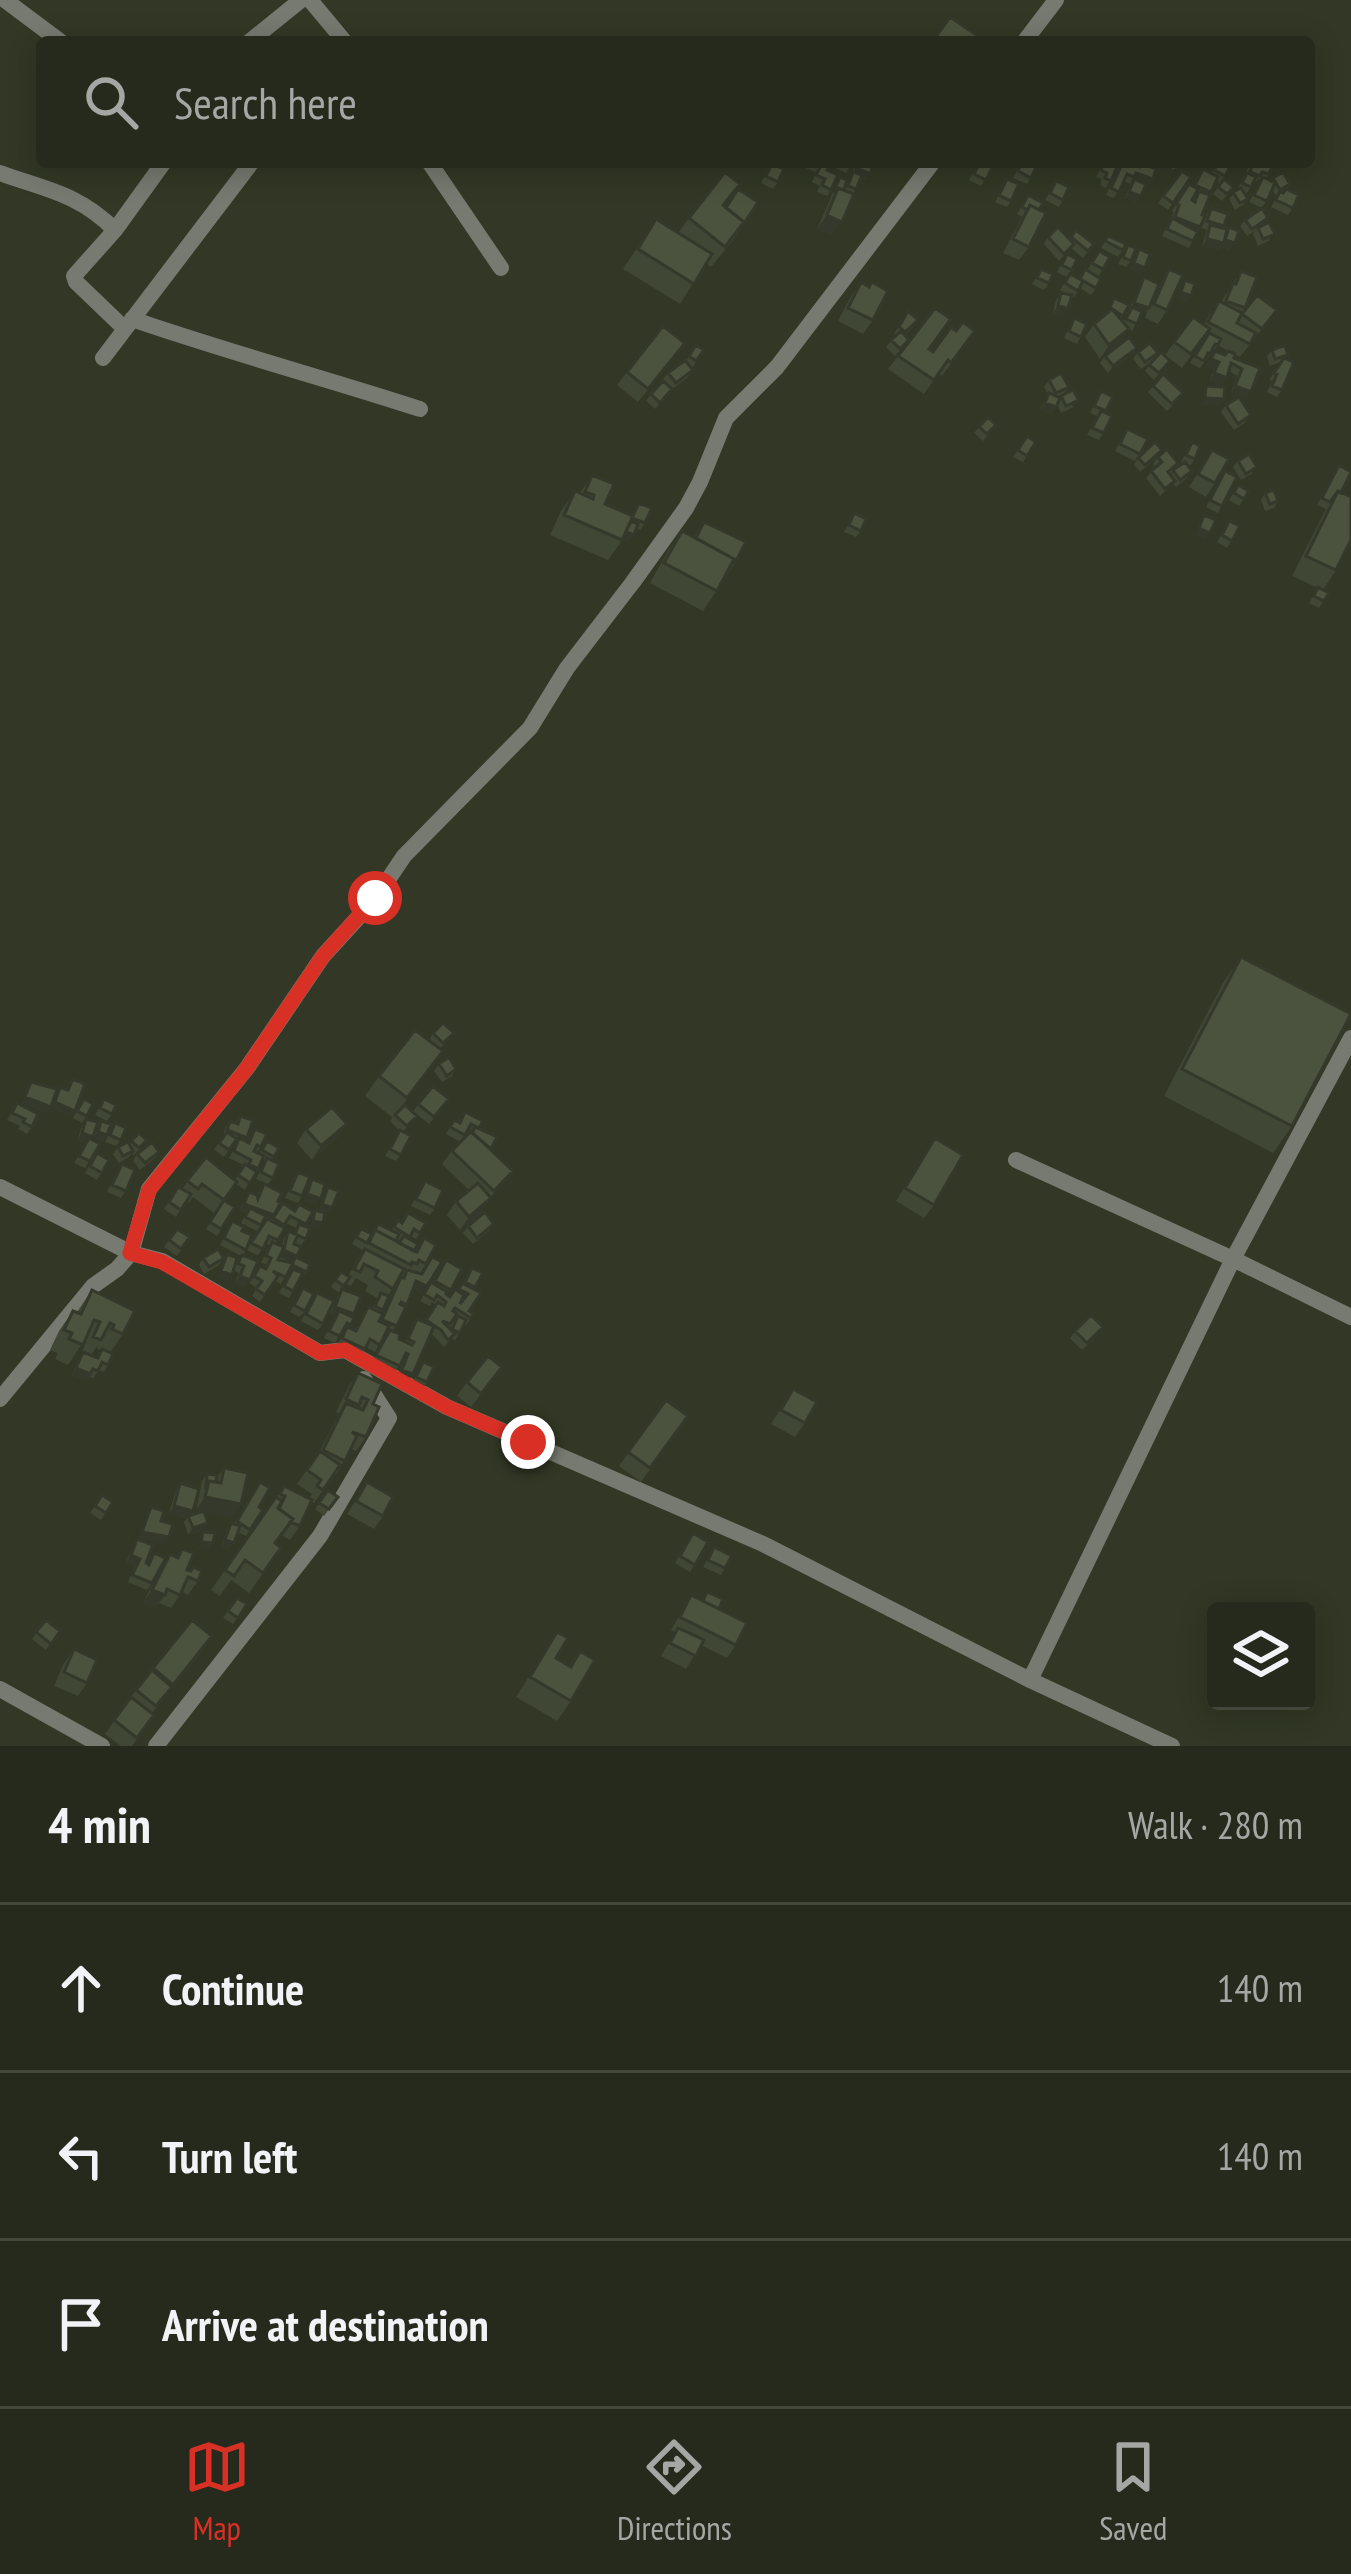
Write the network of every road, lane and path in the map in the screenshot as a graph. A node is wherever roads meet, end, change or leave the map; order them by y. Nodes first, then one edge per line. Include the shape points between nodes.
1 (5, 0) edge
2 (301, 0) edge
3 (310, 0) edge
4 (1056, 0) edge
5 (53, 36) edge
6 (256, 36) edge
7 (339, 36) edge
8 (1029, 36) edge
9 (160, 168) edge
10 (247, 168) edge
11 (433, 168) edge
12 (928, 168) edge
13 (0, 173) edge
14 (115, 230) junction
15 (501, 268) dead end
16 (129, 324) junction
17 (103, 358) dead end
18 (420, 409) dead end
19 (1351, 1038) edge
20 (1016, 1160) dead end
21 (0, 1187) edge
22 (130, 1253) junction
23 (1233, 1259) junction
24 (1351, 1317) edge
25 (345, 1350) junction
26 (0, 1399) edge
27 (1030, 1680) junction
28 (0, 1689) edge
29 (102, 1746) edge
30 (156, 1746) edge
31 (1172, 1746) edge

1 - 5 street
2 - 6 street
3 - 7 street
4 - 8 street
9 - 14 street
10 - 16 street
11 - 15 street
12 - 22 street via 777,367 726,418 686,508 530,728 404,856 149,1190
13 - 14 street via 66,194
14 - 16 street via 74,276
16 - 17 street
16 - 18 street
19 - 23 street
20 - 23 street
21 - 22 street
22 - 25 street via 162,1262 320,1353
22 - 26 street
23 - 24 street
23 - 27 street
25 - 27 street via 447,1407 763,1544
25 - 30 street via 389,1418 320,1536
27 - 31 street
28 - 29 street

